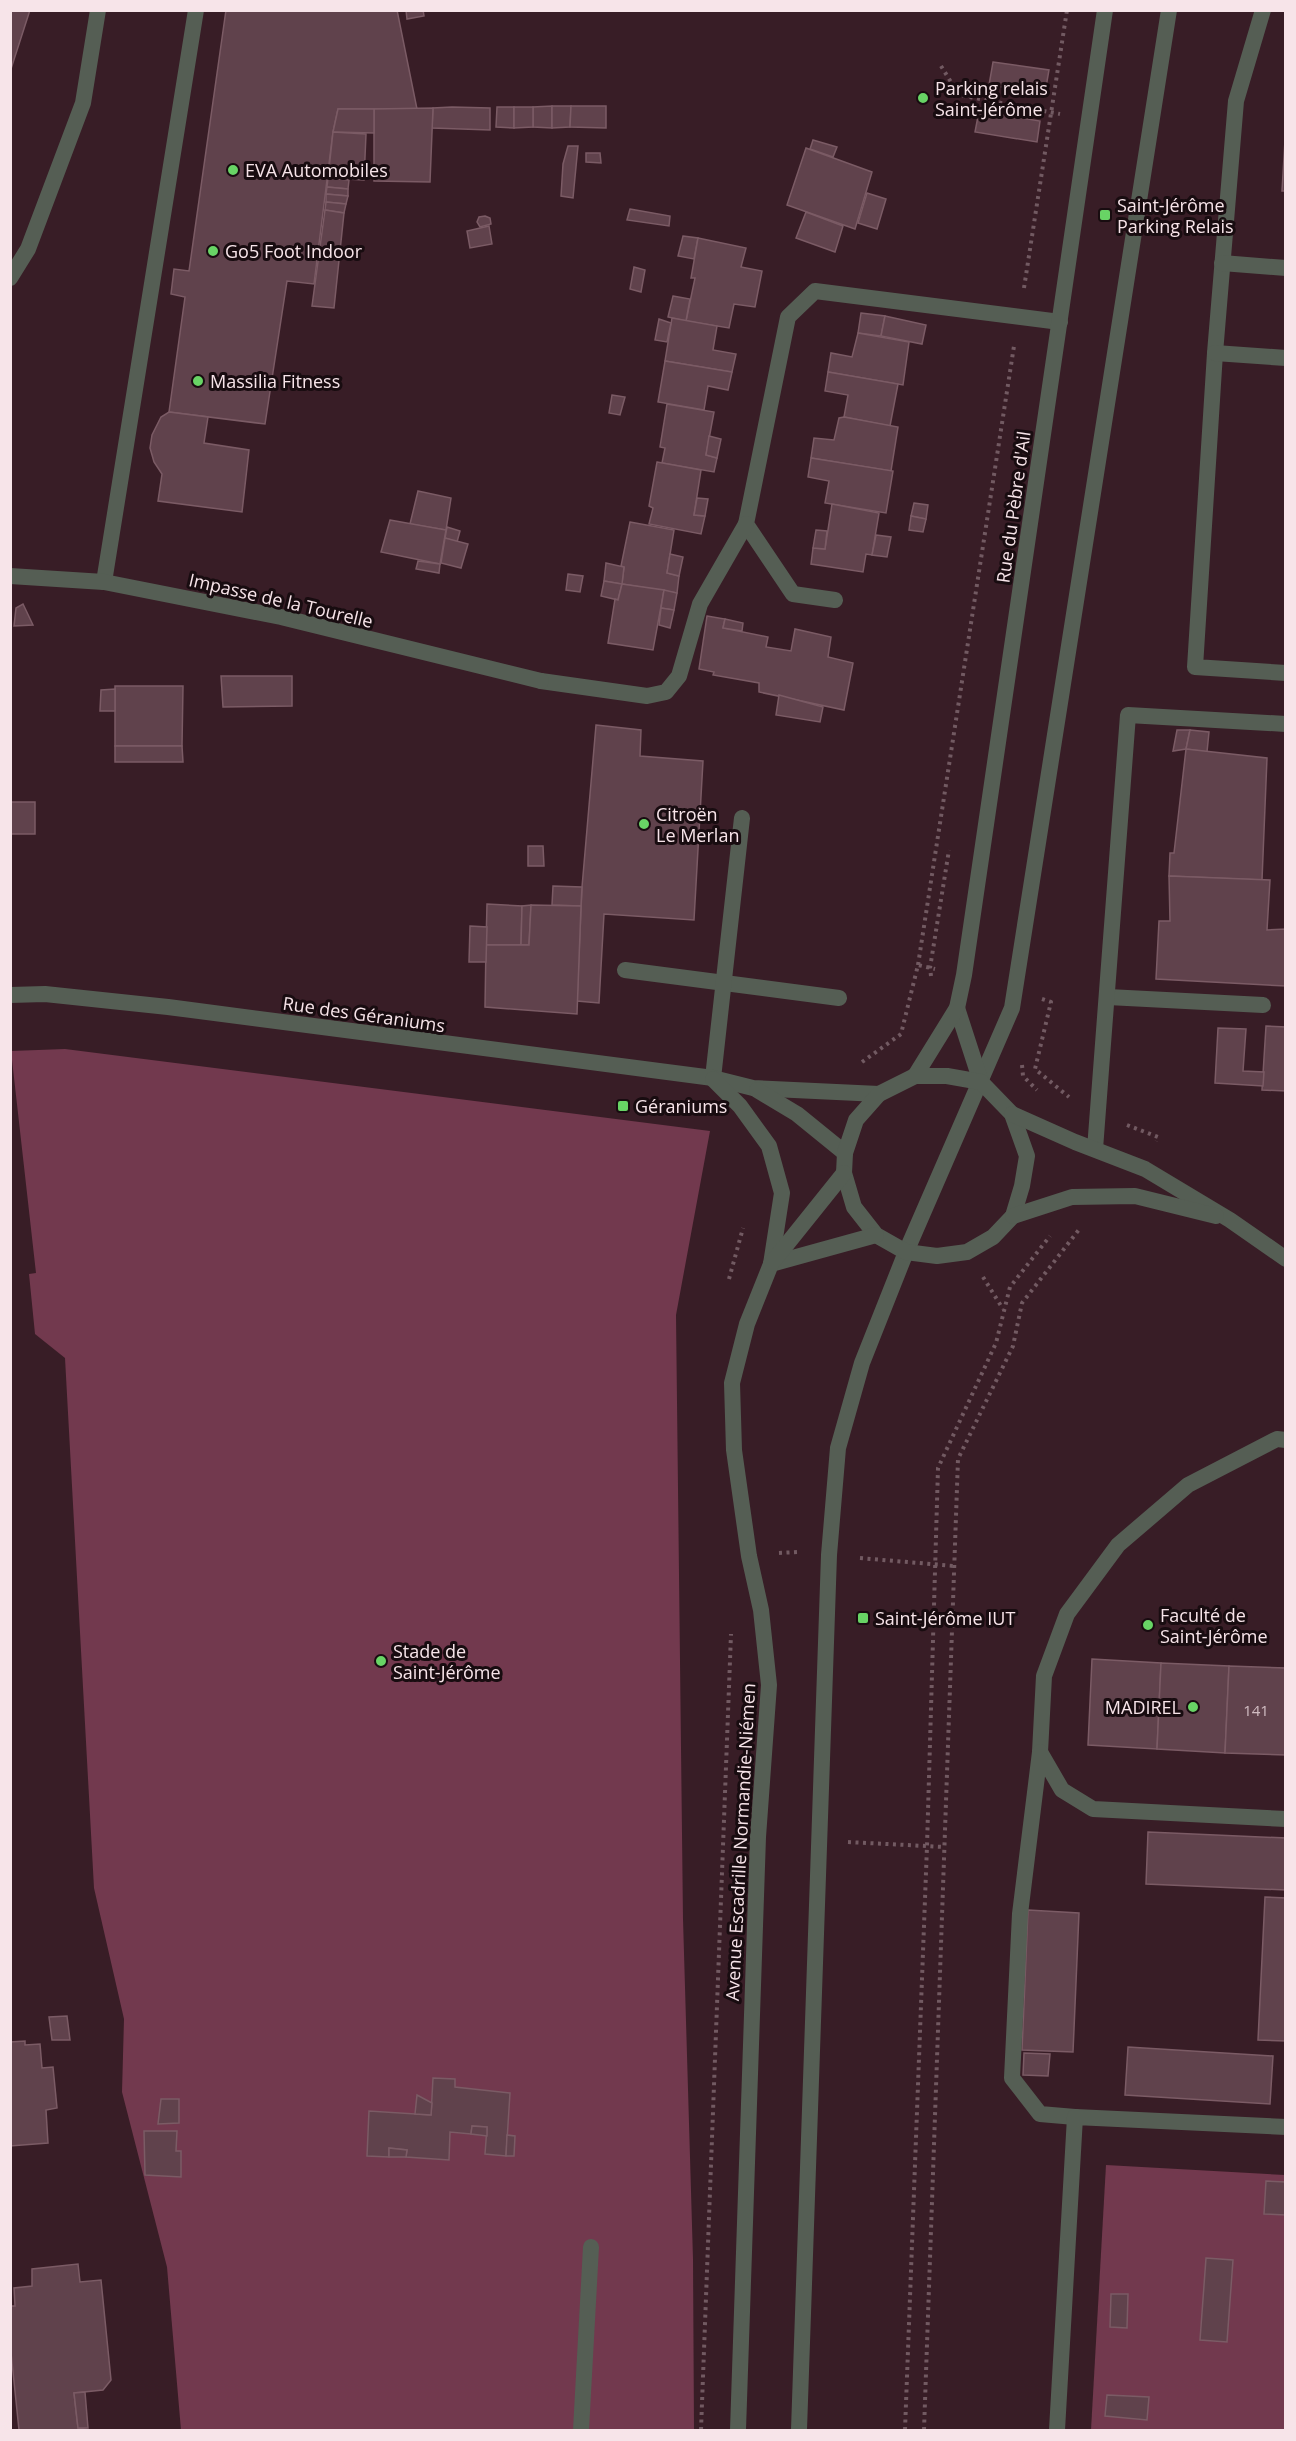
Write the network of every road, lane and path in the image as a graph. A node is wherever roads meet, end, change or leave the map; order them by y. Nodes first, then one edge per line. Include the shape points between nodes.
1 (99, 10) edge
2 (196, 10) edge
3 (1067, 10) edge
4 (1105, 10) edge
5 (1169, 10) edge
6 (1263, 10) edge
7 (941, 66) dead end
8 (1052, 113) junction
9 (1089, 119) junction
10 (1222, 263) junction
11 (1286, 268) edge
12 (10, 278) edge
13 (1019, 316) junction
14 (1060, 322) junction
15 (1215, 353) junction
16 (1286, 358) edge
17 (746, 524) junction
18 (10, 576) edge
19 (104, 582) junction
20 (835, 600) dead end
21 (1286, 673) edge
22 (1286, 724) edge
23 (742, 818) dead end
24 (918, 965) dead end
25 (625, 970) dead end
26 (724, 984) junction
27 (10, 995) edge
28 (1108, 997) junction
29 (839, 998) dead end
30 (1263, 1005) dead end
31 (957, 1008) junction
32 (1041, 1020) dead end
33 (1037, 1029) dead end
34 (1026, 1057) dead end
35 (915, 1076) junction
36 (713, 1078) junction
37 (981, 1082) junction
38 (753, 1088) junction
39 (879, 1094) junction
40 (1045, 1098) dead end
41 (1012, 1114) junction
42 (1095, 1149) junction
43 (845, 1153) junction
44 (844, 1173) junction
45 (1072, 1197) junction
46 (1013, 1216) junction
47 (1230, 1220) junction
48 (1084, 1223) dead end
49 (876, 1235) junction
50 (906, 1252) junction
51 (1286, 1259) edge
52 (771, 1264) junction
53 (977, 1268) dead end
54 (1003, 1310) junction
55 (1286, 1440) edge
56 (1040, 1752) junction
57 (1286, 1819) edge
58 (1075, 2117) junction
59 (1286, 2127) edge
60 (591, 2247) dead end
61 (581, 2430) edge
62 (738, 2430) edge
63 (799, 2430) edge
64 (905, 2430) edge
65 (924, 2430) edge
66 (1057, 2430) edge

1 - 12 street via 83,103 28,249
2 - 19 street
3 - 8 path
4 - 9 street, Rue du Pèbre d'Ail
5 - 37 street via 1012,1008
6 - 10 street via 1236,101
7 - 8 path via 959,95
8 - 9 path
8 - 13 path
9 - 14 street, Rue du Pèbre d'Ail
10 - 11 street
10 - 15 street
13 - 14 street
13 - 17 street, Impasse de la Tourelle via 815,291 788,317
13 - 24 path
14 - 31 street, Rue du Pèbre d'Ail
15 - 16 street
15 - 21 street via 1195,667
17 - 19 street, Impasse de la Tourelle via 700,604 679,676 666,692 648,696 541,681 281,617
17 - 20 street via 792,594
18 - 19 street, Impasse de la Tourelle
22 - 28 street via 1128,716
23 - 26 street
25 - 26 street
26 - 29 street
26 - 36 street
27 - 36 street, Rue des Géraniums via 45,994 168,1007
28 - 30 street
28 - 42 street
31 - 35 street, Rue du Pèbre d'Ail
31 - 37 street, Rue du Pèbre d'Ail
32 - 33 path
34 - 40 path via 1023,1076
35 - 37 street
35 - 39 street
36 - 38 street, Rue des Géraniums
36 - 52 street via 740,1106 769,1146 782,1193
37 - 41 street
37 - 50 street
38 - 39 street, Rue des Géraniums
38 - 43 street, Rue des Géraniums via 797,1114
39 - 43 street via 856,1120
41 - 42 street
41 - 46 street via 1027,1156
42 - 47 street via 1145,1168
43 - 44 street
44 - 49 street via 854,1207
44 - 52 street, Avenue Escadrille Normandie-Niémen
45 - 46 street
45 - 47 street via 1135,1196
45 - 54 path via 1059,1226 1010,1287
46 - 50 street via 993,1237 968,1252 937,1256
47 - 51 street
48 - 65 path via 1022,1303 1013,1346 958,1459
49 - 50 street
49 - 52 street
50 - 63 street via 862,1364 838,1448 829,1555
52 - 62 street, Avenue Escadrille Normandie-Niémen via 747,1324 732,1383 734,1450 761,1610 769,1685 758,1837
53 - 54 path
54 - 64 path via 996,1343 938,1468
55 - 56 street via 1276,1438 1188,1485 1118,1545 1067,1614 1044,1676
56 - 57 street via 1062,1790 1093,1809
56 - 58 street via 1020,1914 1012,2078 1040,2114
58 - 59 street
58 - 66 street
60 - 61 street

